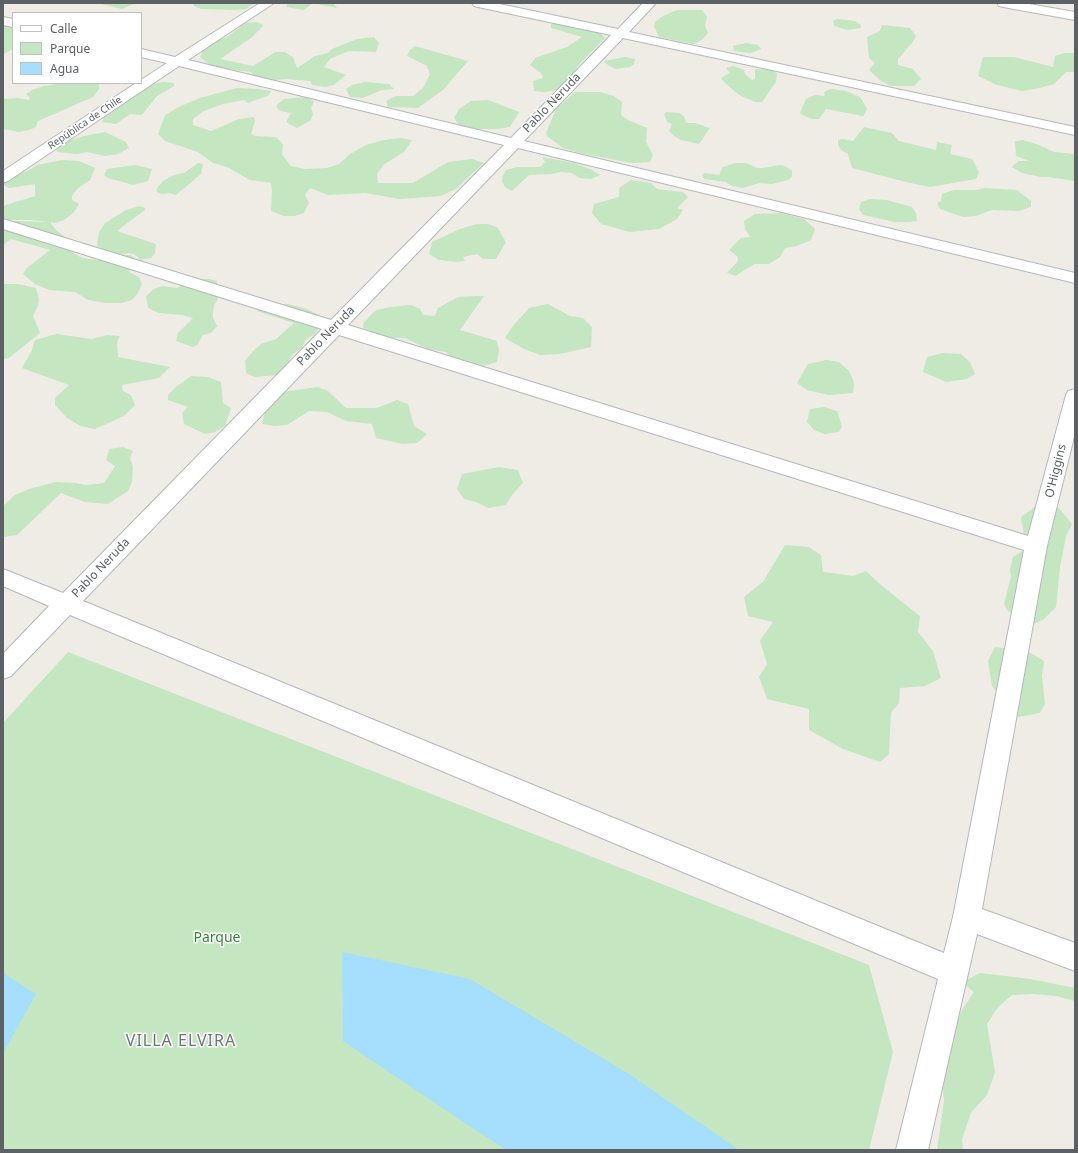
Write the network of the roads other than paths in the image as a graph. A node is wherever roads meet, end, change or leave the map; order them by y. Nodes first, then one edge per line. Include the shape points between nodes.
1 (268, 3) edge
2 (478, 3) edge
3 (650, 3) edge
4 (1003, 3) edge
5 (1075, 16) edge
6 (620, 33) junction
7 (142, 53) edge
8 (177, 62) junction
9 (1075, 131) edge
10 (513, 143) junction
11 (3, 178) edge
12 (3, 224) edge
13 (1075, 278) edge
14 (335, 327) junction
15 (1075, 395) edge
16 (1036, 546) junction
17 (3, 577) edge
18 (66, 604) junction
19 (3, 668) edge
20 (968, 917) junction
21 (1075, 957) edge
22 (954, 971) junction
23 (912, 1150) edge

1 - 8 street, República de Chile
2 - 6 street
3 - 6 street, Pablo Neruda
4 - 5 street
6 - 9 street
6 - 10 street, Pablo Neruda
7 - 8 street
8 - 10 street
8 - 11 street, República de Chile
10 - 13 street
10 - 14 street, Pablo Neruda
12 - 14 street
14 - 16 street
14 - 18 street, Pablo Neruda
15 - 16 street, O'Higgins
16 - 20 street, O'Higgins
17 - 18 street
18 - 19 street, Pablo Neruda
18 - 22 street
20 - 21 street
20 - 22 street, O'Higgins
22 - 23 street, O'Higgins

